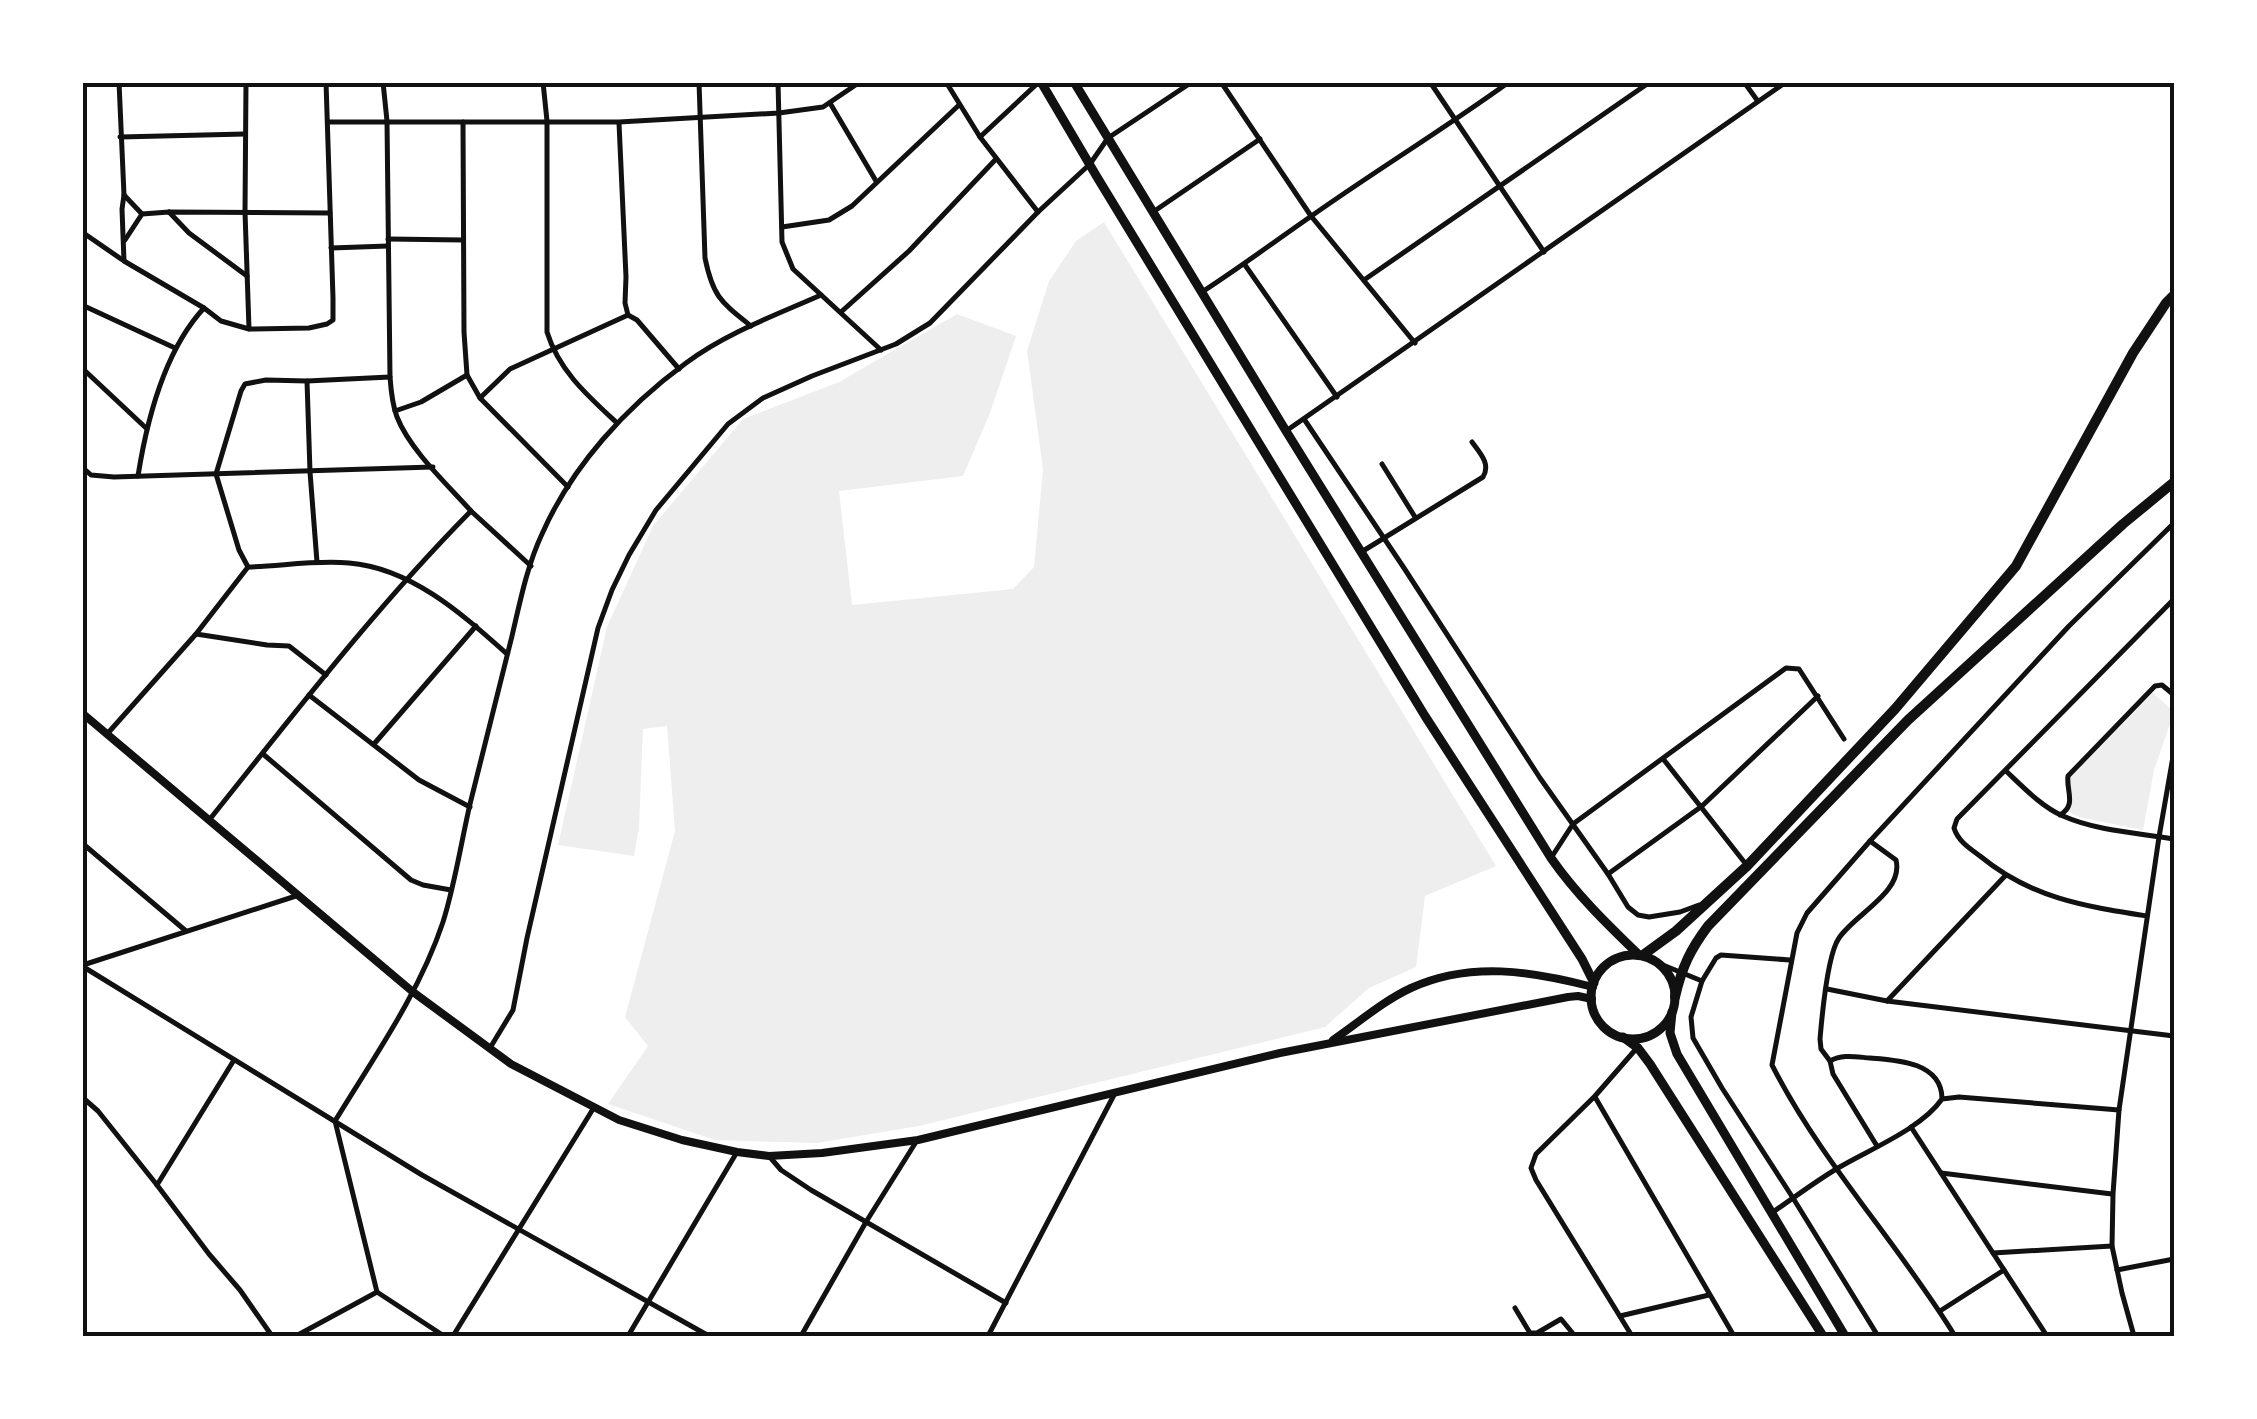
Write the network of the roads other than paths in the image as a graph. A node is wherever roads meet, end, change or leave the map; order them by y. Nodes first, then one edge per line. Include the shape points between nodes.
1 (119, 82) edge
2 (246, 82) edge
3 (326, 82) edge
4 (383, 82) edge
5 (544, 82) edge
6 (699, 82) edge
7 (778, 82) edge
8 (860, 82) edge
9 (946, 82) edge
10 (1040, 82) edge
11 (1074, 82) edge
12 (1192, 82) edge
13 (1221, 82) edge
14 (1430, 82) edge
15 (1509, 82) edge
16 (1650, 82) edge
17 (1744, 82) edge
18 (1786, 82) edge
19 (1757, 101) junction
20 (830, 103) junction
21 (959, 105) junction
22 (779, 113) junction
23 (699, 118) junction
24 (1456, 120) junction
25 (547, 121) junction
26 (328, 122) junction
27 (387, 122) junction
28 (463, 122) junction
29 (619, 122) junction
30 (245, 134) junction
31 (120, 137) junction
32 (980, 137) junction
33 (1108, 138) junction
34 (1260, 138) junction
35 (996, 159) junction
36 (1090, 164) junction
37 (876, 181) junction
38 (1501, 185) junction
39 (124, 195) junction
40 (169, 212) junction
41 (245, 212) junction
42 (1038, 212) junction
43 (1153, 212) junction
44 (330, 213) junction
45 (142, 214) junction
46 (1311, 216) junction
47 (782, 227) junction
48 (82, 232) edge
49 (125, 240) junction
50 (463, 240) junction
51 (389, 243) junction
52 (331, 248) junction
53 (1544, 252) junction
54 (124, 261) junction
55 (1245, 264) junction
56 (247, 276) junction
57 (1364, 280) junction
58 (1202, 292) junction
59 (821, 295) junction
60 (2174, 295) edge
61 (82, 305) edge
62 (204, 308) junction
63 (841, 312) junction
64 (628, 315) junction
65 (751, 326) junction
66 (249, 329) junction
67 (1415, 343) junction
68 (176, 348) junction
69 (882, 350) junction
70 (553, 351) junction
71 (82, 368) edge
72 (678, 369) junction
73 (466, 375) junction
74 (390, 378) junction
75 (308, 381) junction
76 (1337, 397) junction
77 (480, 398) junction
78 (394, 411) junction
79 (1304, 419) junction
80 (617, 423) junction
81 (146, 428) junction
82 (1286, 431) junction
83 (1472, 442) dead end
84 (1382, 464) dead end
85 (82, 467) edge
86 (432, 467) junction
87 (310, 472) junction
88 (216, 474) junction
89 (138, 476) junction
90 (2174, 482) edge
91 (568, 487) junction
92 (471, 512) junction
93 (1415, 517) junction
94 (2174, 522) edge
95 (1384, 538) junction
96 (1361, 552) junction
97 (317, 562) junction
98 (530, 566) junction
99 (248, 567) junction
100 (408, 578) junction
101 (2174, 599) edge
102 (476, 626) junction
103 (196, 634) junction
104 (507, 654) junction
105 (326, 675) junction
106 (309, 695) junction
107 (2174, 695) edge
108 (1818, 696) junction
109 (82, 713) edge
110 (108, 732) junction
111 (1844, 740) dead end
112 (374, 744) junction
113 (2174, 751) edge
114 (263, 754) junction
115 (1664, 760) junction
116 (2006, 771) junction
117 (1702, 806) junction
118 (470, 807) junction
119 (2060, 815) junction
120 (210, 819) junction
121 (1572, 824) junction
122 (2158, 836) junction
123 (2174, 839) edge
124 (1870, 841) junction
125 (82, 844) edge
126 (1551, 858) junction
127 (1747, 866) junction
128 (1608, 874) junction
129 (2005, 876) junction
130 (451, 890) junction
131 (299, 896) junction
132 (1705, 903) junction
133 (2146, 916) junction
134 (186, 930) junction
135 (1640, 955) junction
136 (1790, 960) junction
137 (1658, 963) junction
138 (82, 966) edge
139 (1680, 972) junction
140 (1702, 981) junction
141 (1594, 984) junction
142 (1827, 989) junction
143 (413, 992) junction
144 (1675, 997) junction
145 (1592, 999) junction
146 (1887, 1001) junction
147 (1672, 1012) junction
148 (2130, 1031) junction
149 (2174, 1036) edge
150 (1623, 1037) junction
151 (1329, 1042) junction
152 (490, 1048) junction
153 (1638, 1048) junction
154 (234, 1060) junction
155 (1830, 1061) junction
156 (1114, 1095) junction
157 (1595, 1096) junction
158 (82, 1097) edge
159 (1942, 1099) junction
160 (593, 1109) junction
161 (2119, 1110) junction
162 (335, 1121) junction
163 (1910, 1127) junction
164 (918, 1140) junction
165 (1877, 1146) junction
166 (737, 1152) junction
167 (769, 1156) junction
168 (1835, 1170) junction
169 (1941, 1172) junction
170 (158, 1185) junction
171 (2113, 1194) junction
172 (1794, 1198) junction
173 (1770, 1213) junction
174 (866, 1222) junction
175 (519, 1230) junction
176 (2112, 1246) junction
177 (1993, 1253) junction
178 (2174, 1259) edge
179 (2004, 1270) junction
180 (2117, 1270) junction
181 (377, 1292) junction
182 (1709, 1295) junction
183 (1006, 1302) junction
184 (648, 1304) junction
185 (1515, 1308) dead end
186 (1940, 1311) junction
187 (1619, 1316) junction
188 (272, 1336) edge
189 (296, 1336) edge
190 (444, 1336) edge
191 (453, 1336) edge
192 (628, 1336) edge
193 (709, 1336) edge
194 (801, 1336) edge
195 (988, 1336) edge
196 (1575, 1336) edge
197 (1632, 1336) edge
198 (1734, 1336) edge
199 (1823, 1336) edge
200 (1845, 1336) edge
201 (1878, 1336) edge
202 (1955, 1336) edge
203 (2047, 1336) edge
204 (2134, 1336) edge

1 - 31 street
2 - 30 street
3 - 26 street
4 - 27 street
5 - 25 street
6 - 23 street
7 - 22 street
8 - 20 street
9 - 21 street
10 - 32 street
10 - 36 main road
11 - 33 main road
12 - 33 street
13 - 34 street
14 - 24 street
15 - 24 street
16 - 38 street
17 - 19 street
18 - 19 street
19 - 53 street
20 - 22 street
20 - 37 street
21 - 32 street
21 - 37 street
22 - 23 street
22 - 47 street
23 - 29 street
23 - 65 street via 711,285
24 - 38 street
24 - 46 street
25 - 28 street
25 - 29 street
25 - 70 street via 547,332
26 - 27 street
26 - 44 street
27 - 28 street
27 - 51 street
28 - 50 street
29 - 64 street
30 - 31 street
30 - 41 street
31 - 39 street
32 - 35 street
33 - 36 street
33 - 43 main road
34 - 43 street
34 - 46 street
35 - 42 street
35 - 63 street
36 - 42 street
36 - 141 main road
37 - 47 street via 829,220
38 - 53 street
38 - 57 street
39 - 45 street
39 - 49 street
40 - 41 street
40 - 45 street
40 - 56 street
41 - 44 street
41 - 56 street
42 - 69 street via 930,323
43 - 58 main road
44 - 52 street
45 - 49 street
46 - 55 street
46 - 57 street
47 - 59 street via 793,269
48 - 54 street
49 - 54 street
50 - 51 street
50 - 73 street
51 - 52 street
51 - 74 street
52 - 66 street via 332,320 309,328
53 - 67 street
54 - 62 street
55 - 58 street
55 - 76 street
56 - 66 street
57 - 67 street
58 - 82 main road
59 - 63 street
59 - 65 street
60 - 127 highway via 2134,353 2016,566 1896,710
61 - 68 street
62 - 66 street
62 - 68 street
63 - 69 street
64 - 70 street
64 - 72 street
65 - 72 street
67 - 76 street
68 - 81 street
69 - 152 street via 763,398 728,424 656,510 629,555 598,628 513,1010
70 - 77 street via 510,369
70 - 80 street via 580,390
71 - 81 street
72 - 80 street
73 - 77 street
73 - 78 street
74 - 75 street
74 - 78 street
75 - 87 street
75 - 88 street via 245,384
76 - 79 street
77 - 91 street
78 - 86 street
79 - 82 street
79 - 95 street
80 - 91 street
81 - 89 street
82 - 96 main road
83 - 93 street via 1486,474
84 - 93 street
85 - 89 street via 90,475
86 - 87 street
86 - 92 street
87 - 88 street
87 - 97 street
88 - 89 street
88 - 99 street
90 - 139 highway via 1908,720 1708,926
91 - 98 street
92 - 98 street
92 - 100 street
93 - 95 street
94 - 124 street
95 - 96 street
95 - 121 street
96 - 126 main road
97 - 99 street
97 - 100 street via 358,564
98 - 104 street
99 - 103 street
100 - 102 street
100 - 105 street
101 - 116 street
102 - 104 street
102 - 112 street
103 - 105 street via 289,646
103 - 110 street
104 - 118 street
105 - 106 street
106 - 112 street
106 - 114 street
107 - 119 street via 2155,686 2068,776 2070,804
108 - 111 street
108 - 115 street via 1799,669 1786,668
108 - 117 street
109 - 110 main road
110 - 120 main road
112 - 118 street via 427,786
113 - 122 street
114 - 120 street
114 - 130 street via 411,880
115 - 117 street
115 - 121 street
116 - 119 street
116 - 129 street via 1954,828
117 - 127 street
117 - 128 street
118 - 130 street
119 - 122 street
120 - 131 main road
121 - 126 street
121 - 128 street
122 - 123 street
122 - 133 street
124 - 136 street via 1807,913
124 - 142 street via 1896,860 1898,871 1838,939
125 - 134 street
126 - 135 main road
127 - 132 highway
128 - 132 street via 1638,915
129 - 133 street via 2059,900
129 - 146 street
130 - 143 street
131 - 134 street
131 - 143 main road
132 - 135 highway
133 - 148 street
134 - 138 street
135 - 137 main road
135 - 141 main road via 1610,962
136 - 140 street via 1721,954
136 - 168 street via 1772,1065
137 - 139 street
137 - 144 main road
138 - 154 street
139 - 140 street
139 - 144 highway
140 - 172 street via 1691,1016 1693,1038
141 - 145 main road
141 - 151 main road via 1470,971 1410,989
142 - 146 street
142 - 155 street via 1820,1038
143 - 152 main road
143 - 162 street
144 - 147 main road
145 - 150 main road via 1598,1019
145 - 151 main road via 1568,997
146 - 148 street
147 - 150 main road via 1658,1031
147 - 173 main road via 1677,1054
148 - 149 street
148 - 161 street
150 - 153 main road
151 - 156 main road
152 - 160 main road
153 - 157 street
153 - 199 main road
154 - 162 street
154 - 170 street
155 - 159 street via 1844,1056 1912,1064 1938,1079
155 - 165 street
156 - 164 main road
156 - 183 street
157 - 182 street
157 - 187 street via 1536,1154 1531,1168
158 - 170 street
159 - 161 street
159 - 163 street
160 - 166 main road
160 - 175 street
161 - 171 street
162 - 175 street
162 - 181 street
163 - 165 street
163 - 169 street
164 - 167 main road
164 - 174 street
165 - 168 street
166 - 167 main road
166 - 184 street
167 - 174 street
168 - 172 street
168 - 186 street
169 - 171 street
169 - 177 street
170 - 188 street
171 - 176 street
172 - 173 street
172 - 201 street
173 - 200 main road
174 - 183 street
174 - 194 street
175 - 184 street
175 - 191 street
176 - 177 street
176 - 180 street
177 - 179 street
178 - 180 street
179 - 186 street
179 - 203 street
180 - 204 street
181 - 189 street
181 - 190 street
182 - 187 street
182 - 198 street
183 - 195 street
184 - 192 street
184 - 193 street
185 - 196 street via 1530,1333 1562,1319
186 - 202 street
187 - 197 street

